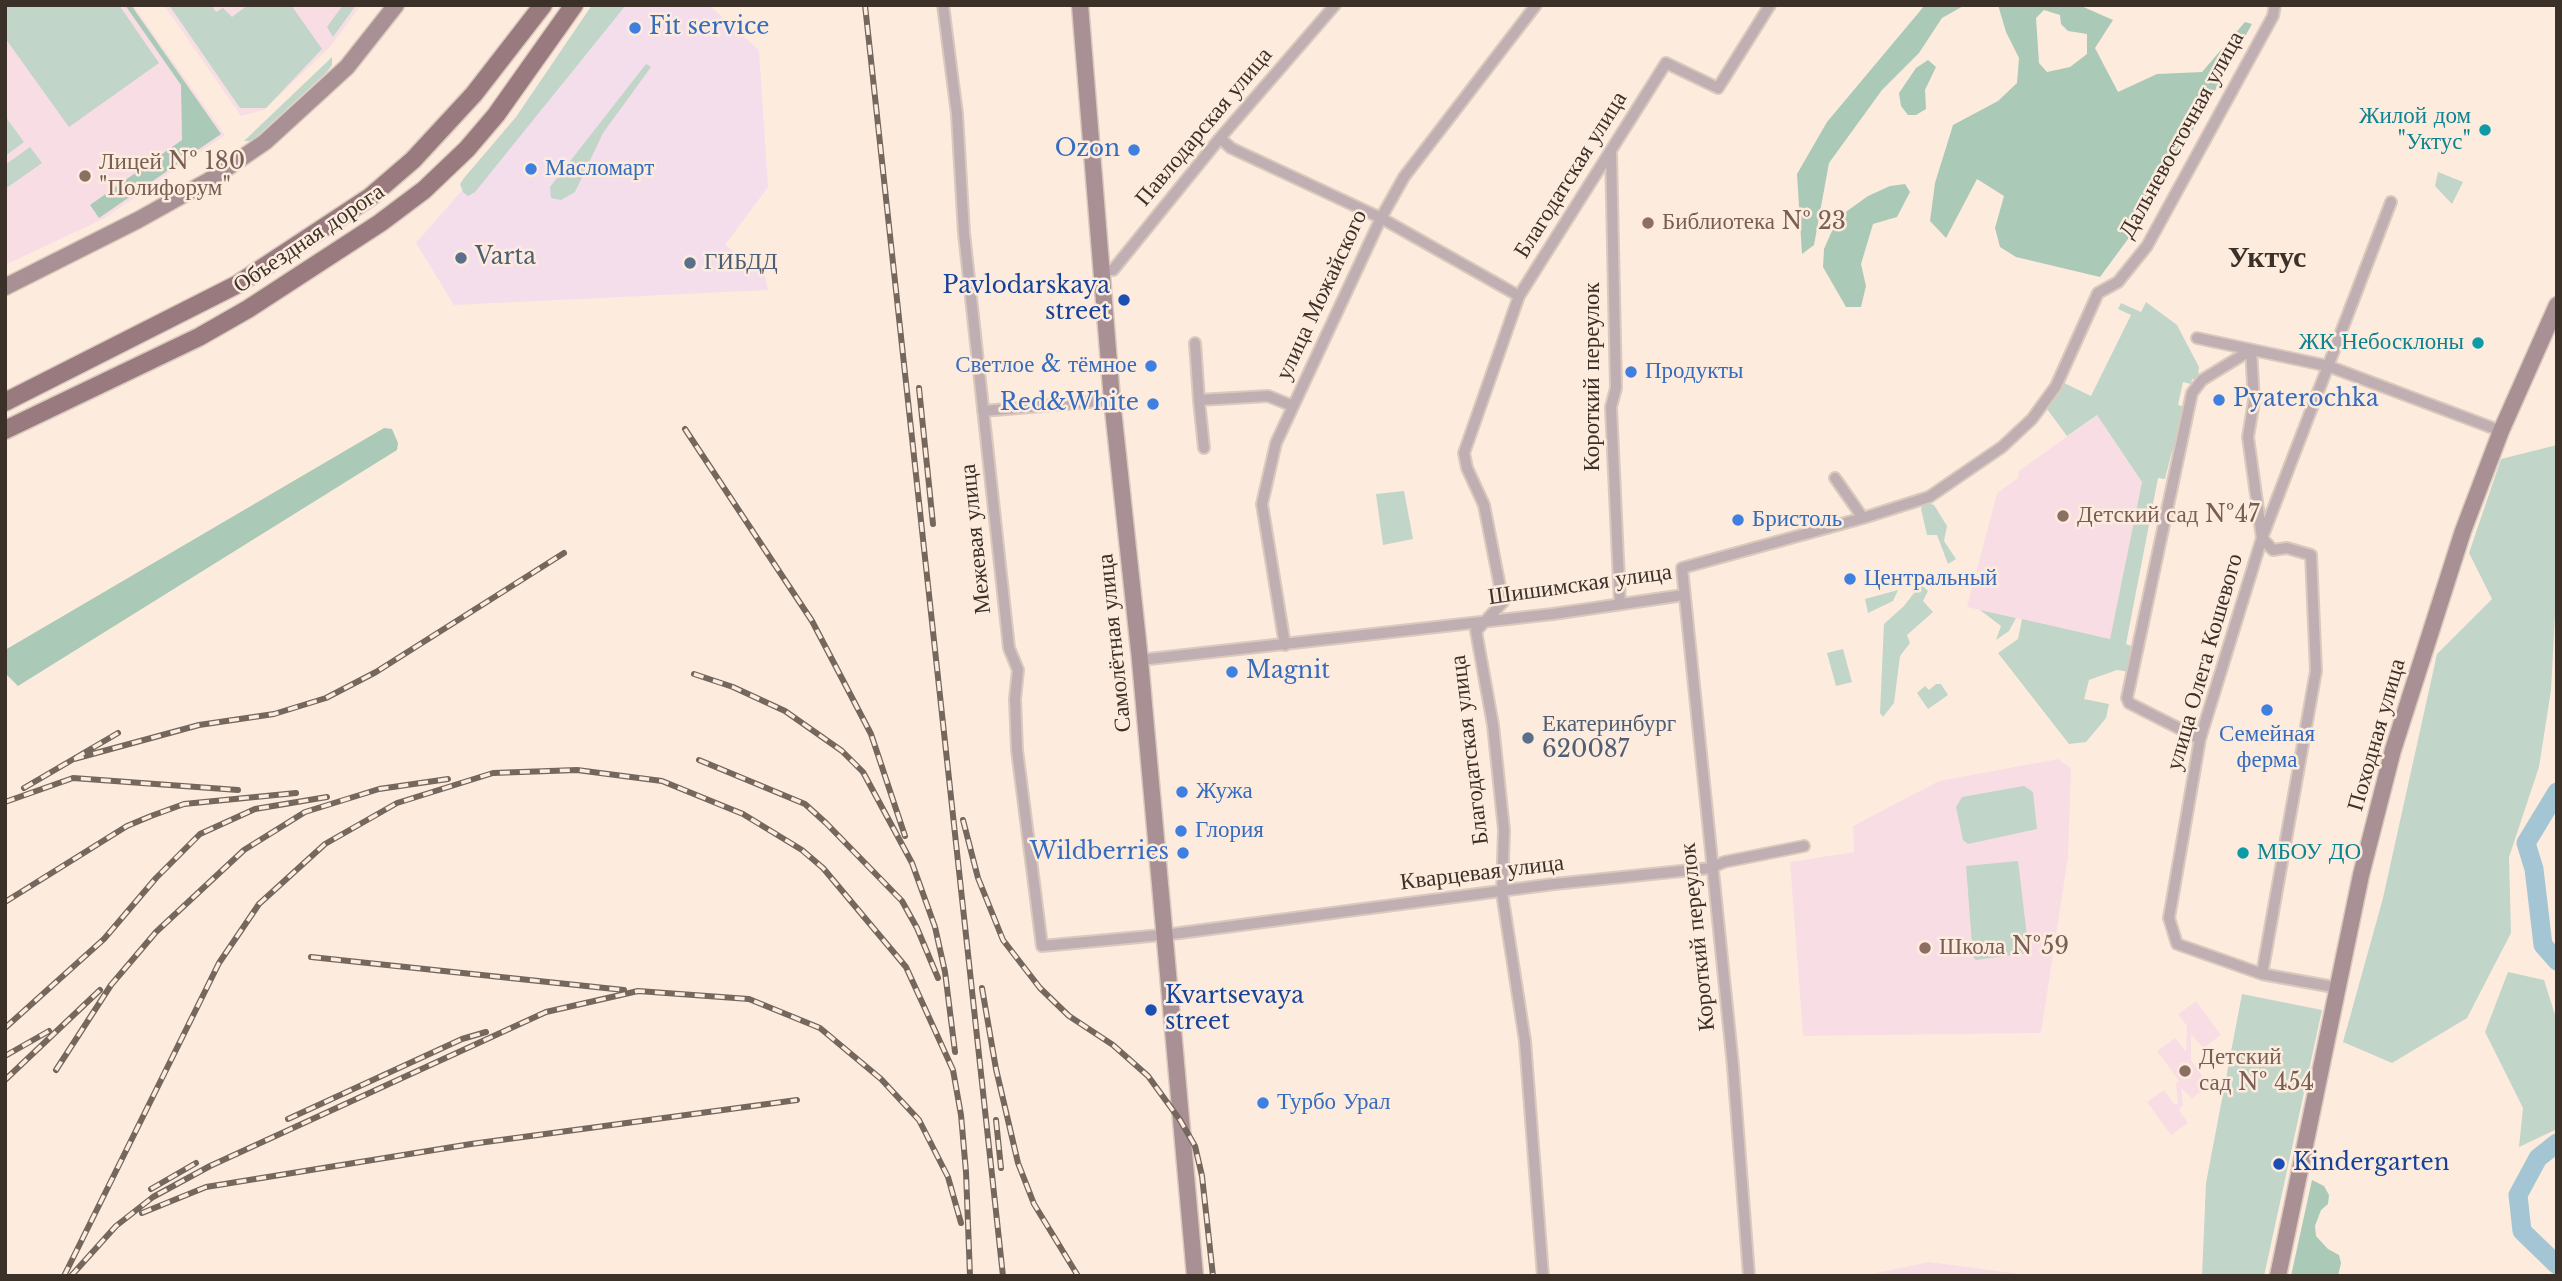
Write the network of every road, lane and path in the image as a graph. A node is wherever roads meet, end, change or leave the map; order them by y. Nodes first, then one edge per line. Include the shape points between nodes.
1 (396, 5) edge
2 (543, 5) edge
3 (574, 5) edge
4 (943, 5) edge
5 (1080, 5) edge
6 (1335, 5) edge
7 (1536, 5) edge
8 (1770, 5) edge
9 (2275, 5) edge
10 (1220, 138) junction
11 (1611, 151) junction
12 (2391, 202) dead end
13 (1381, 219) junction
14 (1103, 270) junction
15 (5, 287) edge
16 (2098, 293) joint
17 (1519, 296) junction
18 (2557, 305) edge
19 (2197, 338) dead end
20 (1195, 343) dead end
21 (2251, 350) junction
22 (2328, 366) junction
23 (1112, 400) junction
24 (1199, 400) junction
25 (5, 402) edge
26 (1293, 406) junction
27 (983, 411) junction
28 (5, 430) edge
29 (2501, 431) junction
30 (1204, 448) dead end
31 (1835, 478) dead end
32 (1863, 518) junction
33 (2262, 538) junction
34 (1684, 595) junction
35 (1620, 603) junction
36 (1489, 619) junction
37 (1285, 645) junction
38 (1140, 660) junction
39 (2200, 739) junction
40 (1804, 846) dead end
41 (1712, 868) junction
42 (1502, 892) junction
43 (1163, 935) junction
44 (2262, 974) junction
45 (2339, 988) junction
46 (1195, 1276) edge
47 (1543, 1276) edge
48 (1749, 1276) edge
49 (2277, 1276) edge

1 - 15 main road via 347,66 265,142 162,207
2 - 25 main road, Объездная дорога via 474,94 413,160 370,197 238,284
3 - 28 main road, Объездная дорога via 467,149 380,223 199,337
4 - 27 street, Межевая улица
5 - 14 main road, Самолётная улица
6 - 10 street, Павлодарская улица
7 - 13 street, улица Можайского via 1404,177
8 - 11 street, Благодатская улица via 1718,88 1666,63
9 - 16 street, Дальневосточная улица via 2147,246 2118,282
10 - 13 street via 1231,148
10 - 14 street, Павлодарская улица via 1113,270
11 - 17 street, Благодатская улица
11 - 35 street, Короткий переулок via 1616,388 1611,407
12 - 22 street, улица Олега Кошевого
13 - 17 street
13 - 26 street, улица Можайского
14 - 23 main road, Самолётная улица
16 - 32 street, Шишимская улица via 2056,386 2032,419 2002,447 1929,497
17 - 36 street, Благодатская улица via 1464,453 1485,505 1503,602
18 - 29 main road, Походная улица
19 - 21 street
20 - 24 street
21 - 22 street
21 - 33 street via 2254,401 2248,437
21 - 39 street via 2202,380 2192,393 2127,698
22 - 29 street
22 - 33 street, улица Олега Кошевого
23 - 27 street
23 - 38 main road, Самолётная улица
24 - 26 street via 1268,396
24 - 30 street
26 - 37 street, улица Можайского via 1276,443 1262,505
27 - 43 street, Межевая улица via 1009,648 1018,670 1014,699 1017,750 1042,946
29 - 45 main road, Походная улица via 2463,531 2393,750 2361,875
31 - 32 street
32 - 34 street, Шишимская улица via 1682,568
33 - 39 street, улица Олега Кошевого
33 - 44 street via 2273,550 2287,548 2311,555 2316,671
34 - 35 street, Шишимская улица
34 - 41 street, Короткий переулок
35 - 36 street, Шишимская улица
36 - 37 street, Шишимская улица
36 - 42 street, Благодатская улица via 1476,631 1493,725 1504,830
37 - 38 street, Шишимская улица
38 - 43 main road, Самолётная улица
39 - 44 street, улица Олега Кошевого via 2169,918 2177,944
40 - 41 street, Кварцевая улица
41 - 42 street, Кварцевая улица
41 - 48 street, Короткий переулок
42 - 43 street, Кварцевая улица
42 - 47 street, Благодатская улица via 1525,1041
43 - 46 main road, Самолётная улица
44 - 45 street, улица Олега Кошевого
45 - 49 main road, Походная улица

